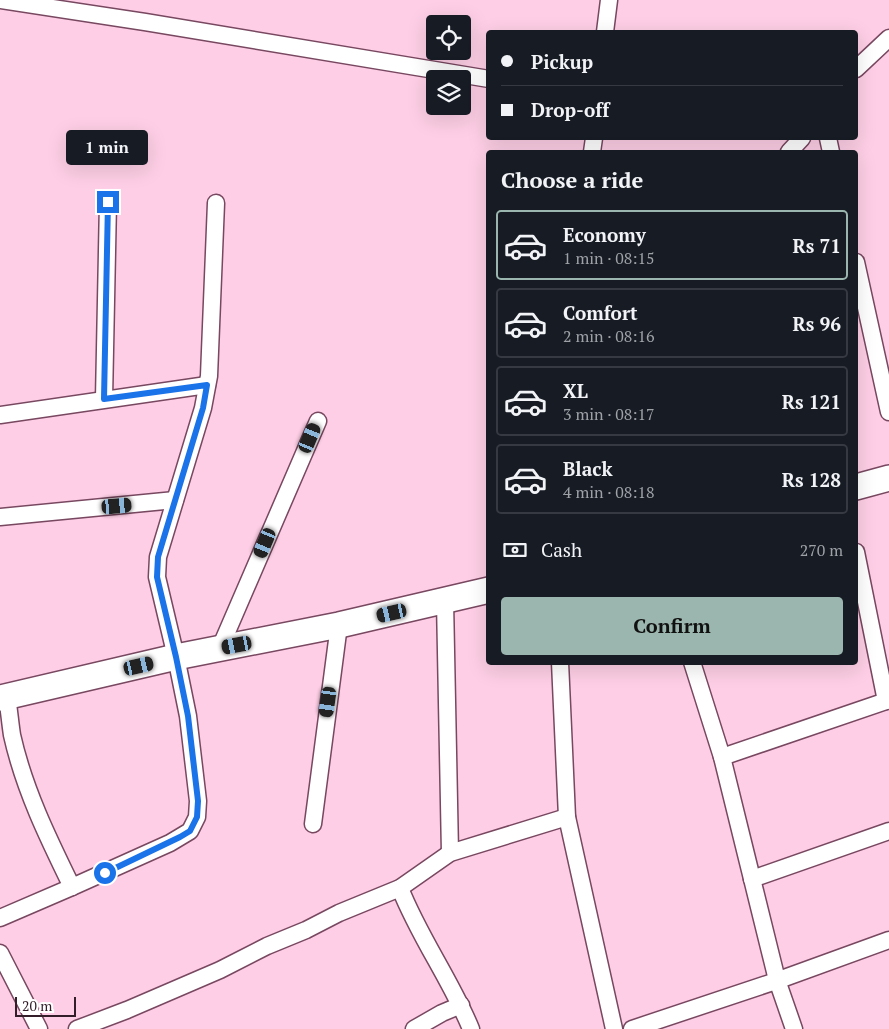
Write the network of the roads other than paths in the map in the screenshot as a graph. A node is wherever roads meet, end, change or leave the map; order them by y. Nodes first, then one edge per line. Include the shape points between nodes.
1 (0, 0) edge
2 (609, 0) edge
3 (605, 30) edge
4 (889, 38) edge
5 (858, 67) edge
6 (486, 79) edge
7 (800, 140) edge
8 (791, 150) edge
9 (108, 202) dead end
10 (216, 202) dead end
11 (858, 278) edge
12 (860, 293) edge
13 (207, 385) junction
14 (104, 399) junction
15 (889, 412) edge
16 (0, 415) edge
17 (318, 421) dead end
18 (889, 478) edge
19 (858, 486) edge
20 (175, 500) junction
21 (0, 517) edge
22 (858, 561) edge
23 (486, 591) edge
24 (445, 601) junction
25 (339, 625) junction
26 (220, 648) junction
27 (176, 657) junction
28 (560, 665) edge
29 (693, 665) edge
30 (4, 698) edge
31 (888, 700) edge
32 (722, 757) junction
33 (567, 817) junction
34 (313, 824) dead end
35 (889, 831) edge
36 (450, 853) junction
37 (752, 879) junction
38 (72, 887) junction
39 (400, 888) junction
40 (0, 918) edge
41 (889, 940) edge
42 (0, 952) edge
43 (777, 980) junction
44 (461, 1005) junction
45 (39, 1029) edge
46 (77, 1029) edge
47 (414, 1029) edge
48 (471, 1029) edge
49 (614, 1029) edge
50 (632, 1029) edge
51 (794, 1029) edge

1 - 6 street
2 - 3 street
4 - 5 street
7 - 8 street
9 - 14 street
10 - 13 street
11 - 12 street
12 - 15 street
13 - 14 street
13 - 20 street
14 - 16 street
17 - 26 street
18 - 19 main road
20 - 21 street
20 - 27 street via 158,557 157,577
22 - 31 street
23 - 24 main road
24 - 25 main road
24 - 36 street
25 - 26 main road
25 - 34 street
26 - 27 main road
27 - 30 main road
27 - 38 street via 188,716 197,817 190,831 170,843
28 - 33 street
29 - 32 street
30 - 38 street via 27,785
31 - 32 street
32 - 37 street
33 - 36 street
33 - 49 street
35 - 37 street
36 - 39 street
37 - 43 street
38 - 40 street
39 - 44 street via 407,907
39 - 46 street via 339,913 220,970
41 - 43 street
42 - 45 street
43 - 50 street
43 - 51 street
44 - 47 street
44 - 48 street

